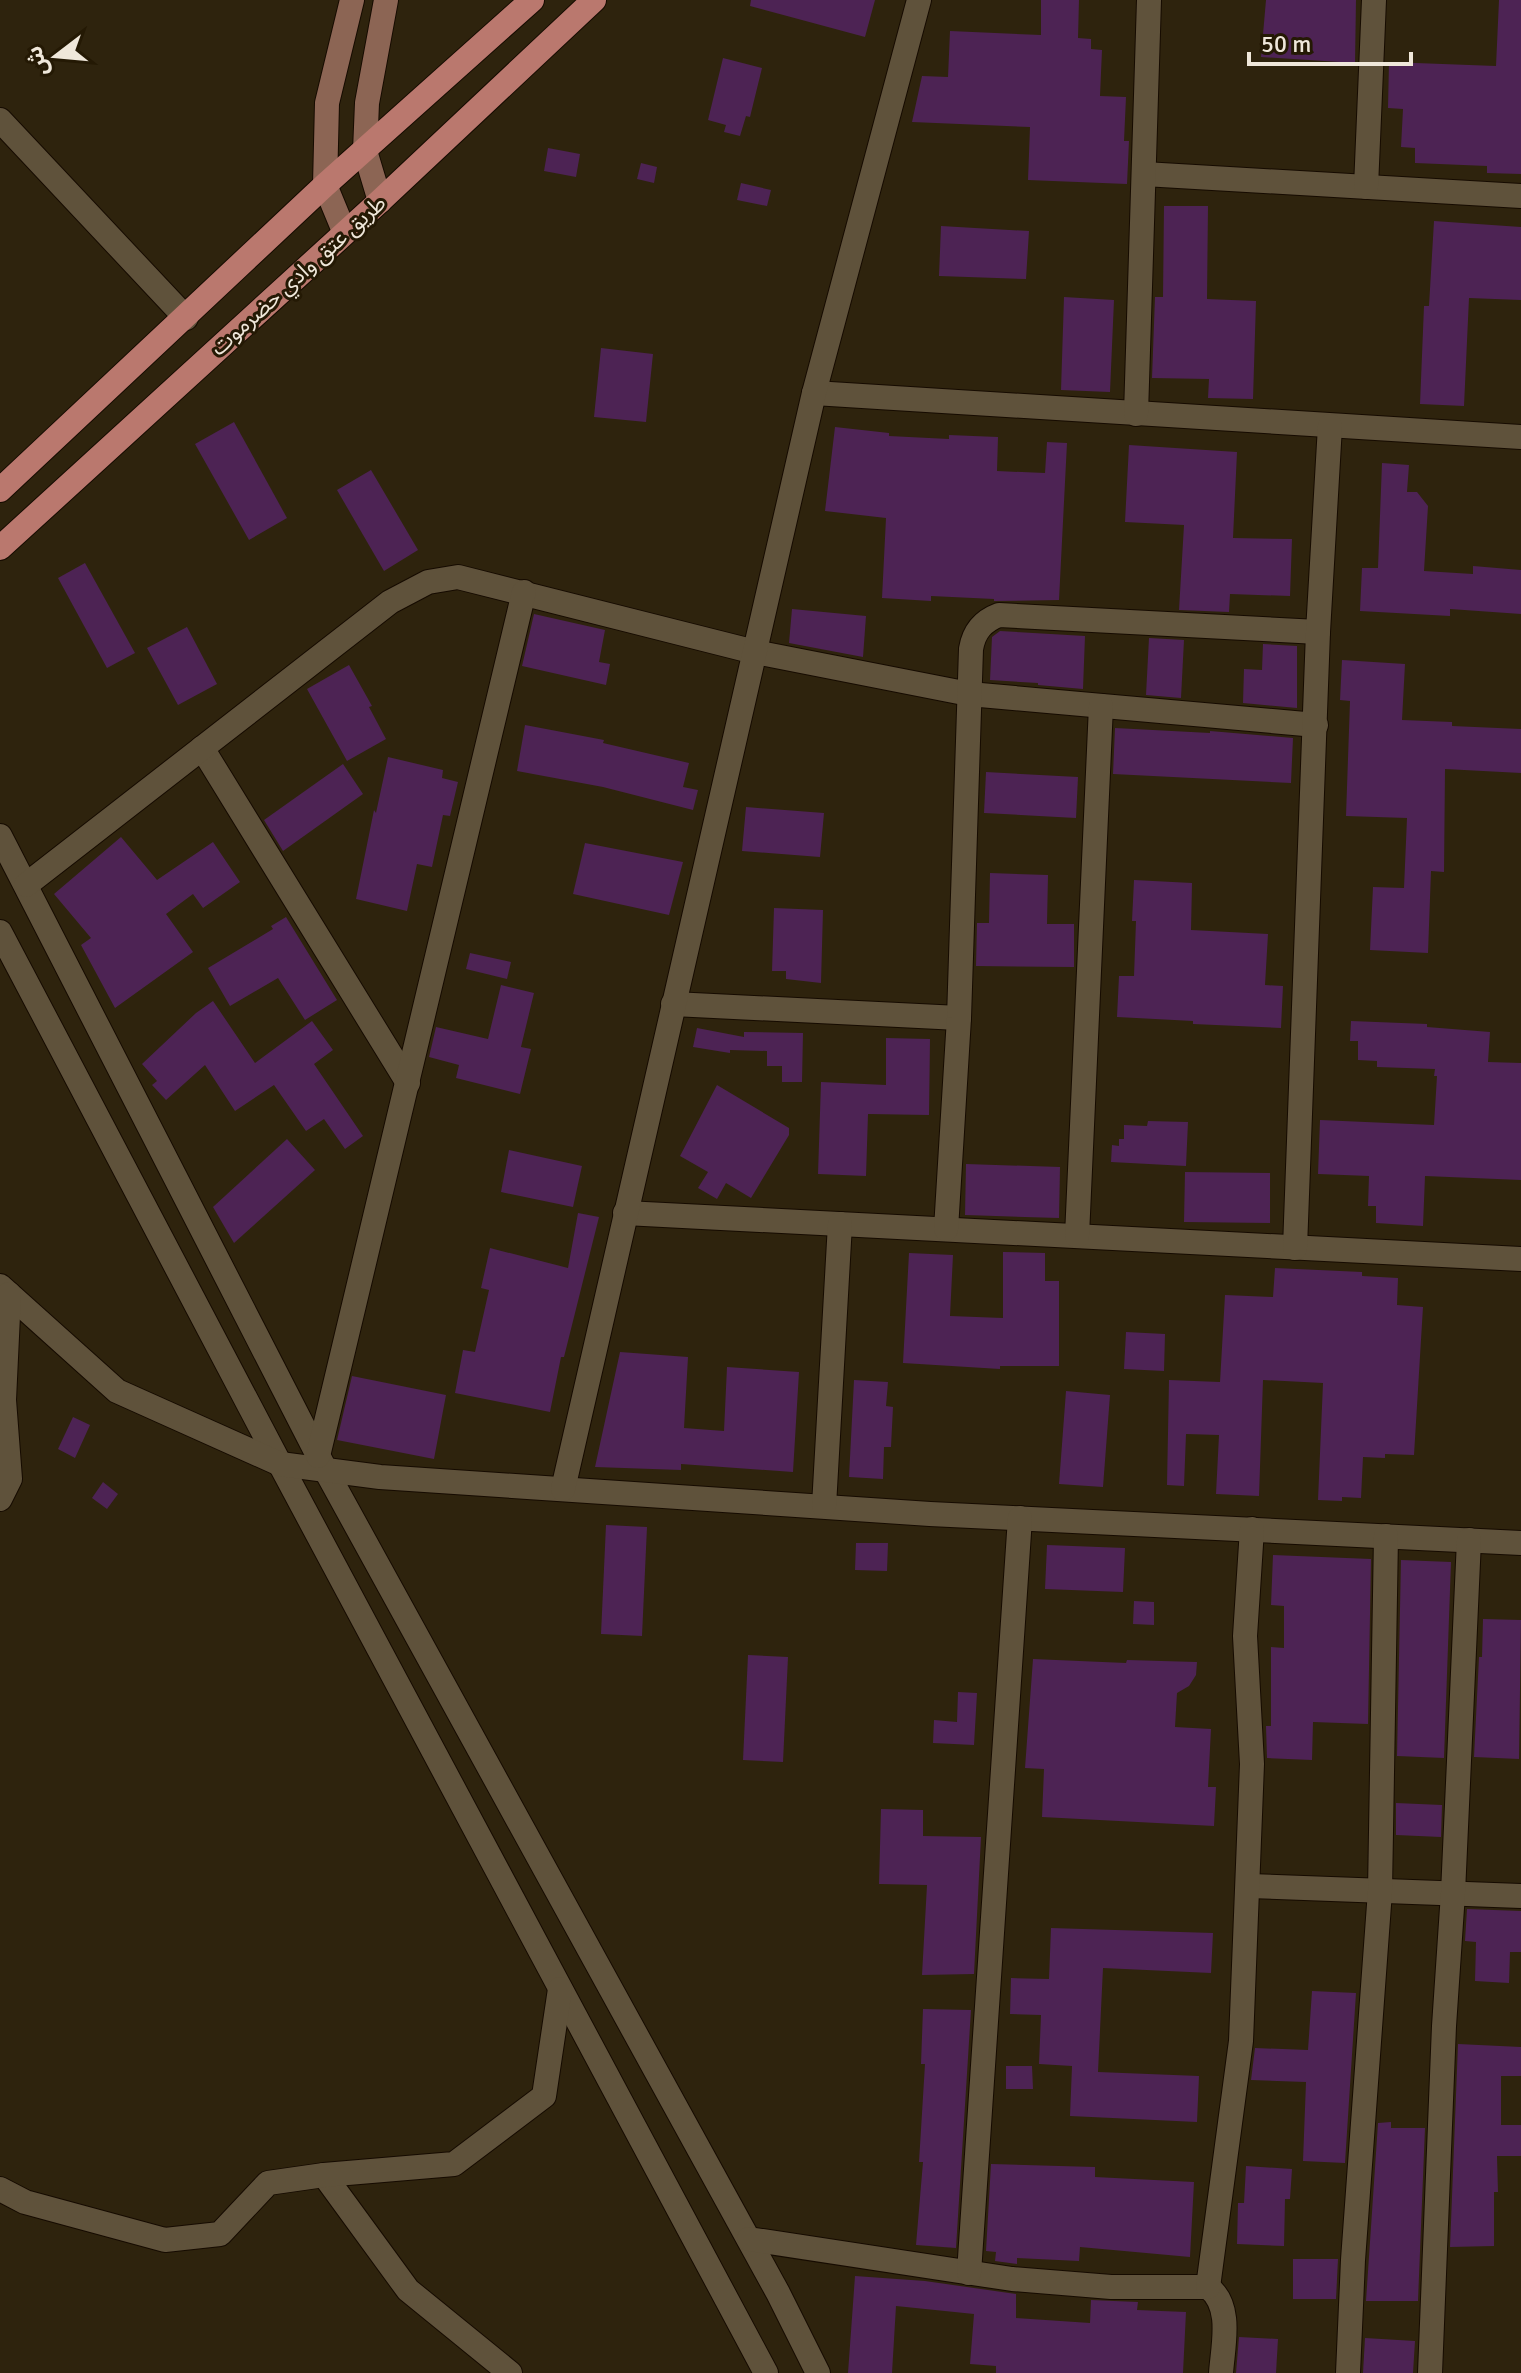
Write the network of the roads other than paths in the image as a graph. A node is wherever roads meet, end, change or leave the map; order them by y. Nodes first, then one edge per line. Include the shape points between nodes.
1 (352, 0) edge
2 (386, 0) edge
3 (532, 0) edge
4 (594, 0) edge
5 (919, 0) edge
6 (1149, 0) edge
7 (1374, 0) edge
8 (0, 120) edge
9 (365, 151) junction
10 (1144, 174) junction
11 (325, 185) junction
12 (1366, 187) junction
13 (1521, 196) edge
14 (380, 201) junction
15 (344, 231) junction
16 (186, 318) junction
17 (814, 393) junction
18 (1136, 414) junction
19 (1330, 426) junction
20 (1521, 437) edge
21 (0, 490) edge
22 (0, 548) edge
23 (524, 592) junction
24 (1318, 632) junction
25 (755, 652) junction
26 (969, 694) junction
27 (1101, 706) junction
28 (1316, 725) junction
29 (202, 748) junction
30 (0, 836) edge
31 (26, 885) junction
32 (0, 932) edge
33 (673, 1004) junction
34 (959, 1018) junction
35 (408, 1083) junction
36 (625, 1213) junction
37 (840, 1224) junction
38 (946, 1229) junction
39 (1077, 1236) junction
40 (1295, 1248) junction
41 (1521, 1259) edge
42 (4, 1290) edge
43 (322, 1463) junction
44 (280, 1464) junction
45 (563, 1489) junction
46 (0, 1499) edge
47 (824, 1506) junction
48 (1020, 1518) junction
49 (1252, 1529) junction
50 (1386, 1536) junction
51 (1469, 1540) junction
52 (1521, 1543) edge
53 (1249, 1886) junction
54 (1380, 1891) junction
55 (1453, 1893) junction
56 (1521, 1896) edge
57 (560, 1989) junction
58 (324, 2175) junction
59 (0, 2189) edge
60 (749, 2239) junction
61 (969, 2273) junction
62 (1208, 2287) junction
63 (510, 2373) edge
64 (766, 2373) edge
65 (818, 2373) edge
66 (1221, 2373) edge
67 (1348, 2373) edge
68 (1430, 2373) edge

1 - 11 street via 327,103
2 - 9 street via 367,103
3 - 9 main road, طريق عتق وادي حضرموت
4 - 14 main road, طريق عتق وادي حضرموت
5 - 17 street
6 - 10 street
7 - 12 street
8 - 16 street
9 - 11 main road, طريق عتق وادي حضرموت
9 - 14 street
10 - 12 street
10 - 18 street
11 - 15 street
11 - 16 main road, طريق عتق وادي حضرموت
12 - 13 street
14 - 15 main road, طريق عتق وادي حضرموت
15 - 22 main road, طريق عتق وادي حضرموت
16 - 21 main road, طريق عتق وادي حضرموت
17 - 18 street
17 - 25 street
18 - 19 street
19 - 20 street
19 - 24 street
23 - 25 street
23 - 29 street via 458,577 414,587
23 - 35 street
24 - 26 street via 999,615 981,625 972,640
24 - 28 street
25 - 26 street
25 - 33 street
26 - 27 street
26 - 34 street
27 - 28 street
27 - 39 street
28 - 40 street
29 - 31 street
29 - 35 street
30 - 31 street
31 - 43 street
32 - 44 street
33 - 34 street
33 - 36 street
34 - 38 street
35 - 43 street
36 - 37 street
36 - 45 street
37 - 38 street
37 - 47 street
38 - 39 street
39 - 40 street
40 - 41 street
42 - 44 street via 117,1391
42 - 46 street via 10,1479
43 - 44 street
43 - 45 street via 380,1477
43 - 60 street
44 - 57 street
45 - 47 street
47 - 48 street
48 - 49 street
48 - 61 street
49 - 50 street
49 - 53 street via 1245,1636 1252,1764
50 - 51 street
50 - 54 street
51 - 52 street
51 - 55 street
53 - 54 street
53 - 62 street via 1241,2041
54 - 55 street
54 - 67 street
55 - 56 street
55 - 68 street
57 - 58 street via 544,2096 454,2164
57 - 64 street
58 - 59 street via 268,2183 220,2234 165,2240 25,2202
58 - 63 street via 408,2290
60 - 61 street
60 - 65 street
61 - 62 street via 1111,2287
62 - 66 street via 1218,2294 1224,2316

